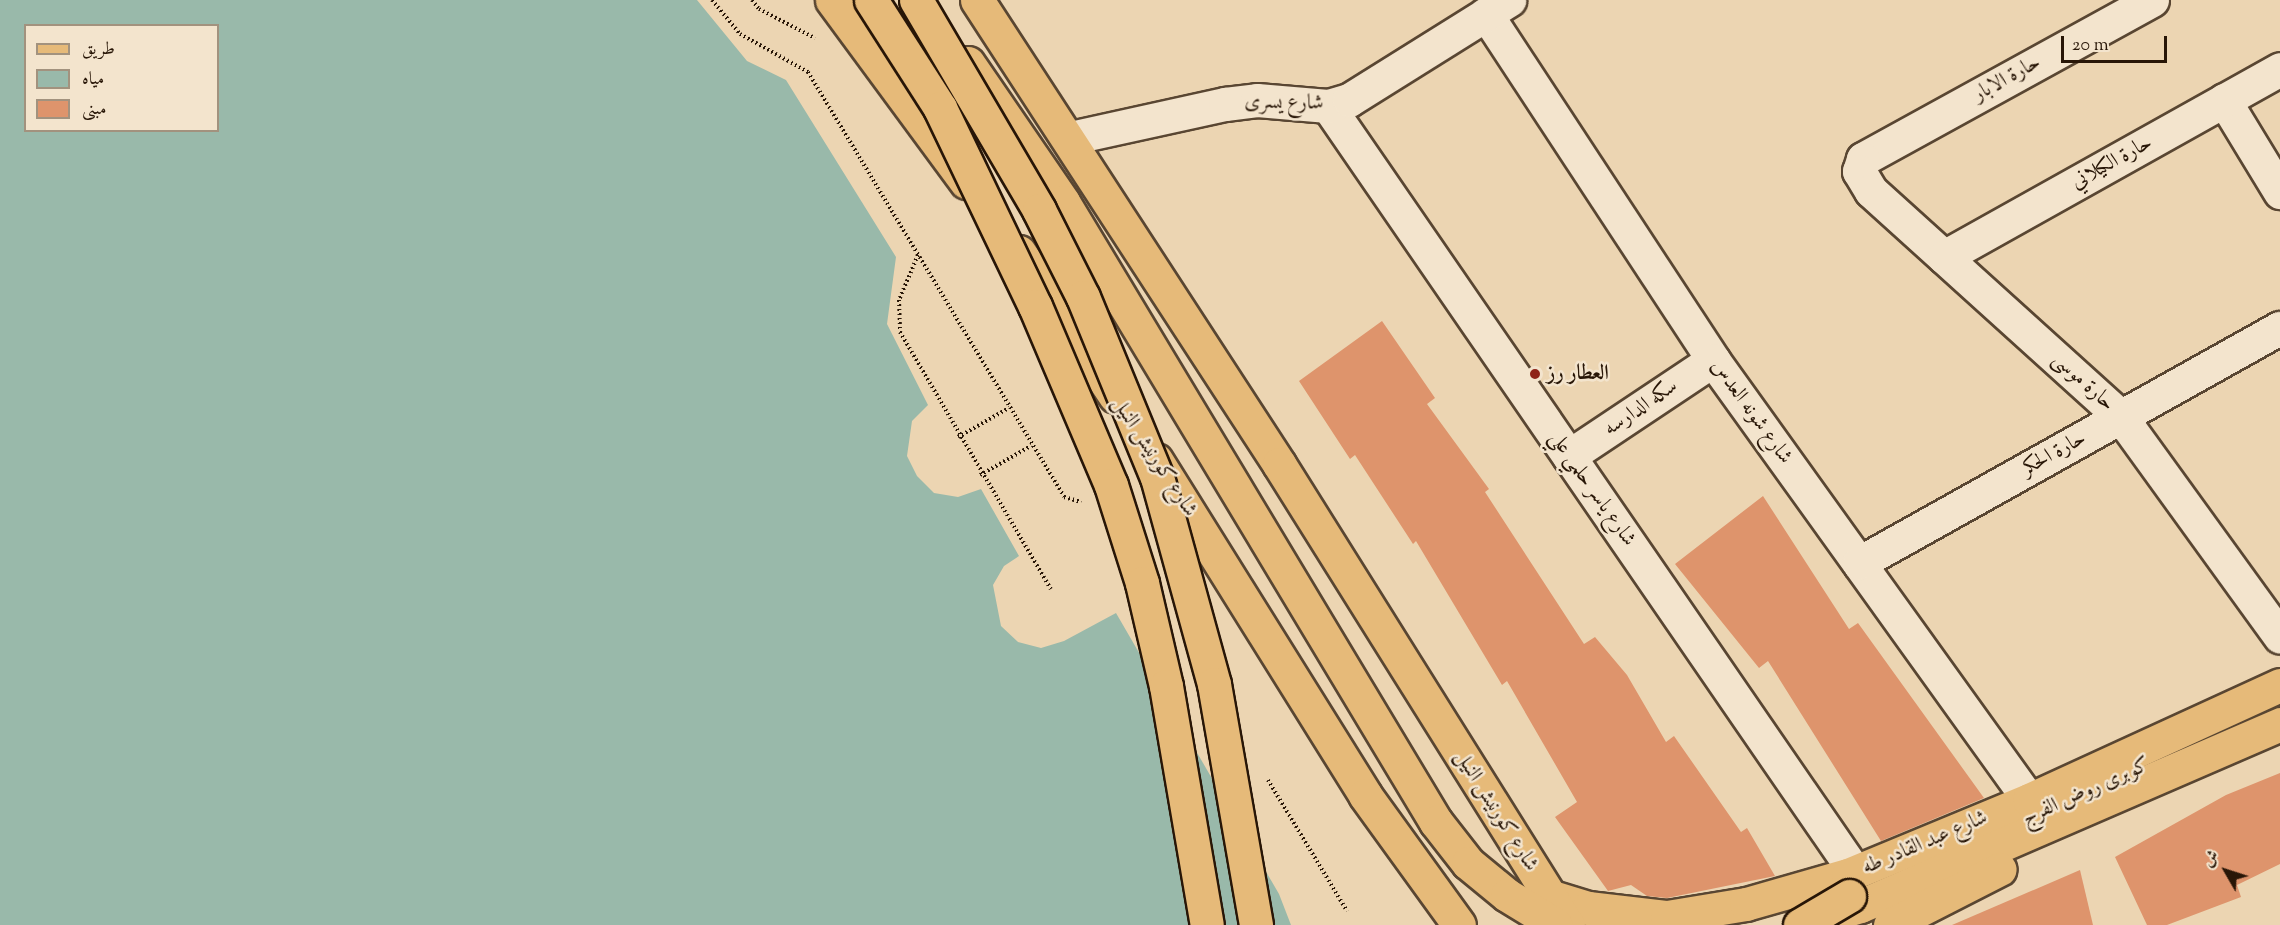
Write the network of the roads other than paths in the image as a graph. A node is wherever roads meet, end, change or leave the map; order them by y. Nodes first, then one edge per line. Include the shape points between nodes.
1 (832, 0) edge
2 (871, 0) edge
3 (918, 0) edge
4 (977, 0) edge
5 (2152, 0) edge
6 (1497, 7) edge
7 (2280, 69) edge
8 (2224, 100) junction
9 (1328, 106) junction
10 (1070, 138) junction
11 (1863, 159) joint
12 (2280, 192) edge
13 (1944, 257) junction
14 (2280, 328) edge
15 (1713, 360) junction
16 (2121, 417) junction
17 (1569, 456) junction
18 (1859, 563) junction
19 (2280, 637) edge
20 (2280, 685) edge
21 (2280, 707) edge
22 (2280, 724) edge
23 (2280, 746) edge
24 (2029, 800) junction
25 (1852, 884) junction
26 (1552, 911) edge
27 (1207, 925) edge
28 (1256, 925) edge
29 (1459, 925) edge
30 (1568, 925) edge
31 (1756, 925) edge
32 (1798, 925) edge
33 (1890, 925) edge

1 - 29 main road, شارع كورنيش النيل via 1043,285 1257,616 1365,795
2 - 27 main road, bridge via 940,108 1035,306 1110,485 1142,583 1166,686
3 - 26 main road via 946,30 1063,202 1436,822 1468,863 1507,895
3 - 28 main road, bridge via 1039,210 1130,406 1185,570 1214,684
4 - 10 main road, شارع كورنيش النيل
5 - 11 street, حارة الابار
6 - 9 street, شارع يسرى via 1349,100
6 - 15 street, شارع شونه العدس
7 - 8 street, حارة الكيلاني
8 - 12 street
8 - 13 street, حارة الكيلاني
9 - 10 street, شارع يسرى via 1257,100
9 - 17 street, شارع ياسر حلمي علي
10 - 26 main road, شارع كورنيش النيل
11 - 13 street, حارة موسى via 1862,182
13 - 16 street, حارة موسى
14 - 16 street, حارة الحكر
15 - 17 street, سكه الدارسه
15 - 18 street, شارع شونه العدس
16 - 18 street, حارة الحكر
16 - 19 street, حارة موسى
17 - 25 street, شارع ياسر حلمي علي
18 - 24 street, شارع شونه العدس
20 - 24 main road, شارع عبد القادر طه
21 - 25 main road, كوبرى روض الفرج
22 - 32 main road, كوبرى روض الفرج, bridge via 1860,906
23 - 33 main road via 1972,881
24 - 25 main road, شارع عبد القادر طه
25 - 26 main road, شارع عبد القادر طه via 1667,917 1588,908
25 - 31 main road, كوبرى روض الفرج, bridge
25 - 32 main road, bridge
26 - 30 main road, شارع كورنيش النيل

